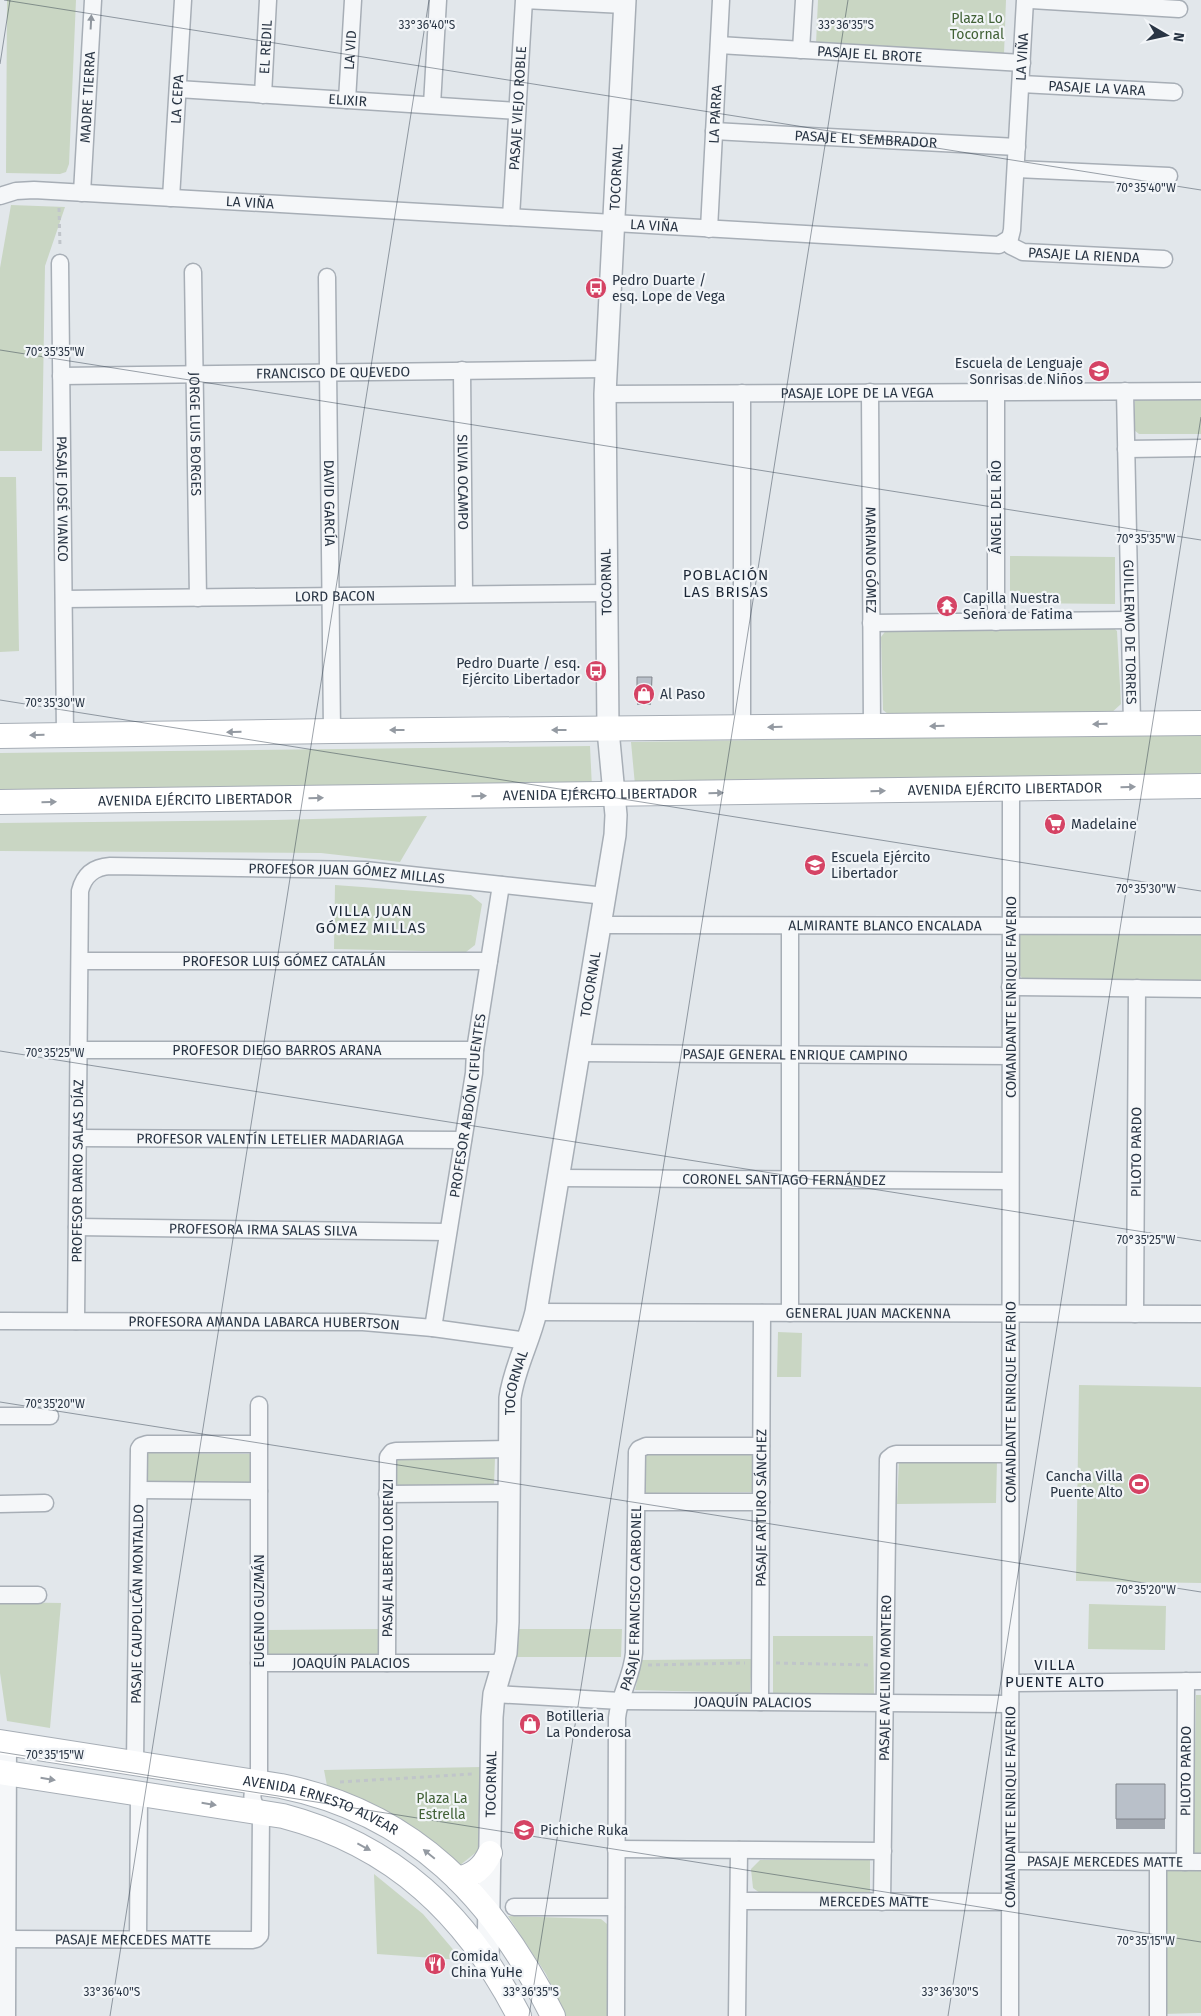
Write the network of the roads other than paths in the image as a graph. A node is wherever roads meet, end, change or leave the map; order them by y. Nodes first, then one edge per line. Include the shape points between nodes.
1 (93, 0) edge
2 (182, 0) edge
3 (268, 0) edge
4 (353, 0) edge
5 (438, 0) edge
6 (524, 0) edge
7 (721, 0) edge
8 (804, 0) edge
9 (1025, 0) edge
10 (1031, 0) edge
11 (625, 3) edge
12 (1179, 9) dead end
13 (719, 45) junction
14 (801, 50) junction
15 (1022, 63) junction
16 (1021, 84) junction
17 (178, 89) junction
18 (1174, 92) dead end
19 (263, 95) junction
20 (347, 100) junction
21 (432, 106) junction
22 (517, 111) junction
23 (714, 131) junction
24 (1017, 147) junction
25 (1016, 169) junction
26 (1169, 176) dead end
27 (82, 193) junction
28 (0, 196) edge
29 (171, 198) junction
30 (511, 217) junction
31 (612, 223) junction
32 (709, 229) junction
33 (1007, 242) junction
34 (1164, 259) dead end
35 (60, 262) road end
36 (193, 272) dead end
37 (327, 277) dead end
38 (605, 369) junction
39 (462, 370) junction
40 (327, 372) junction
41 (195, 374) junction
42 (61, 376) junction
43 (1125, 391) junction
44 (1201, 391) edge
45 (870, 392) junction
46 (996, 392) junction
47 (742, 393) junction
48 (605, 394) junction
49 (1201, 448) edge
50 (1126, 449) junction
51 (606, 593) junction
52 (464, 594) junction
53 (330, 596) junction
54 (198, 598) junction
55 (64, 599) junction
56 (1130, 620) junction
57 (996, 622) junction
58 (871, 623) junction
59 (1132, 724) junction
60 (1201, 724) edge
61 (872, 726) junction
62 (742, 728) junction
63 (332, 730) junction
64 (608, 730) junction
65 (65, 735) junction
66 (0, 736) edge
67 (1201, 786) edge
68 (1011, 789) junction
69 (615, 795) junction
70 (0, 802) edge
71 (89, 874) joint
72 (501, 885) junction
73 (605, 896) junction
74 (600, 925) junction
75 (790, 926) junction
76 (1011, 926) junction
77 (1201, 926) edge
78 (80, 961) junction
79 (489, 961) junction
80 (1010, 987) junction
81 (1137, 988) junction
82 (1201, 989) edge
83 (79, 1050) junction
84 (475, 1050) junction
85 (579, 1053) junction
86 (790, 1054) junction
87 (1010, 1056) junction
88 (78, 1138) junction
89 (463, 1140) junction
90 (558, 1178) junction
91 (790, 1180) junction
92 (1010, 1181) junction
93 (77, 1227) junction
94 (448, 1232) junction
95 (536, 1312) junction
96 (762, 1313) junction
97 (790, 1313) junction
98 (1011, 1314) junction
99 (1134, 1314) junction
100 (1201, 1314) edge
101 (0, 1321) edge
102 (76, 1321) junction
103 (433, 1328) junction
104 (527, 1341) junction
105 (259, 1405) dead end
106 (0, 1416) edge
107 (50, 1416) dead end
108 (259, 1444) junction
109 (761, 1446) junction
110 (509, 1449) junction
111 (1010, 1454) junction
112 (138, 1490) junction
113 (259, 1491) junction
114 (509, 1493) junction
115 (387, 1494) junction
116 (636, 1502) junction
117 (761, 1502) junction
118 (45, 1503) dead end
119 (0, 1504) edge
120 (0, 1595) edge
121 (38, 1595) dead end
122 (259, 1663) junction
123 (388, 1663) junction
124 (504, 1663) junction
125 (1193, 1681) edge
126 (1010, 1683) junction
127 (494, 1694) junction
128 (621, 1701) junction
129 (760, 1702) junction
130 (885, 1704) junction
131 (1010, 1704) junction
132 (4, 1743) edge
133 (135, 1763) junction
134 (4, 1772) edge
135 (258, 1782) junction
136 (139, 1794) junction
137 (261, 1812) junction
138 (616, 1849) junction
139 (739, 1850) junction
140 (883, 1851) junction
141 (490, 1853) junction
142 (4, 1861) edge
143 (1010, 1861) junction
144 (1158, 1862) junction
145 (1193, 1862) edge
146 (458, 1879) junction
147 (739, 1902) junction
148 (882, 1902) junction
149 (1010, 1902) junction
150 (514, 1907) dead end
151 (616, 1907) junction
152 (490, 1912) junction
153 (138, 1939) junction
154 (5, 1946) edge
155 (488, 1962) junction
156 (7, 2016) edge
157 (518, 2016) edge
158 (553, 2016) edge
159 (616, 2016) edge
160 (738, 2016) edge
161 (1010, 2016) edge
162 (1158, 2016) edge

27 -> 1 street, MADRE TIERRA
2 - 17 street, LA CEPA
3 - 19 street, EL REDIL
4 - 20 street, LA VID
5 - 21 street
6 - 11 street
6 - 22 street, PASAJE VIEJO ROBLE
7 - 13 street, LA PARRA
8 - 14 street
9 - 15 street, LA VIÑA
10 - 12 street
11 - 31 street, TOCORNAL
13 - 14 street, PASAJE EL BROTE
13 - 23 street, LA PARRA
14 - 15 street, PASAJE EL BROTE
15 - 16 street, LA VIÑA
16 - 18 street, PASAJE LA VARA
16 - 24 street, LA VIÑA
17 - 19 street, ELIXIR
17 - 29 street, LA CEPA
19 - 20 street, ELIXIR
20 - 21 street, ELIXIR
21 - 22 street, ELIXIR
22 - 30 street, PASAJE VIEJO ROBLE
23 - 24 street, PASAJE EL SEMBRADOR
23 - 32 street, LA PARRA
24 - 25 street, LA VIÑA
25 - 26 street
25 - 33 street, LA VIÑA via 1012,230
27 - 28 street, LA VIÑA via 25,189
27 - 29 street, LA VIÑA
29 - 30 street, LA VIÑA
30 - 31 street, LA VIÑA
31 - 32 street, LA VIÑA
31 - 38 street, TOCORNAL
32 - 33 street, LA VIÑA via 999,245
33 - 34 street, PASAJE LA RIENDA via 1023,252
35 - 42 street, PASAJE JOSÉ VIANCO
36 - 41 street, JORGE LUIS BORGES
37 - 40 street, DAVID GARCÍA
38 - 39 street, FRANCISCO DE QUEVEDO
38 - 48 street, TOCORNAL
39 - 40 street, FRANCISCO DE QUEVEDO
39 - 52 street, SILVIA OCAMPO
40 - 41 street, FRANCISCO DE QUEVEDO
40 - 53 street, DAVID GARCÍA
41 - 42 street, FRANCISCO DE QUEVEDO
41 - 54 street, JORGE LUIS BORGES
42 - 55 street, PASAJE JOSÉ VIANCO
43 - 44 street, PASAJE LOPE DE LA VEGA
43 - 46 street, PASAJE LOPE DE LA VEGA
43 - 50 street, GUILLERMO DE TORRES
45 - 46 street, PASAJE LOPE DE LA VEGA
45 - 47 street, PASAJE LOPE DE LA VEGA
45 - 58 street, MARIANO GÓMEZ
46 - 57 street, ÁNGEL DEL RÍO
47 - 48 street, PASAJE LOPE DE LA VEGA
47 - 62 street
48 - 51 street, TOCORNAL
49 - 50 street
50 - 56 street, GUILLERMO DE TORRES
51 - 52 street, LORD BACON
51 - 64 street, TOCORNAL
52 - 53 street, LORD BACON
53 - 54 street, LORD BACON
53 - 63 street, DAVID GARCÍA
54 - 55 street, LORD BACON
55 - 65 street, PASAJE JOSÉ VIANCO
56 - 57 street
56 - 59 street, GUILLERMO DE TORRES
57 - 58 street
58 - 61 street, MARIANO GÓMEZ
59 - 60 main road
59 -> 61 main road
61 -> 62 main road
62 - 64 main road
64 -> 63 main road
63 -> 65 main road
64 - 69 street, TOCORNAL
65 -> 66 main road
68 -> 67 main road, AVENIDA EJÉRCITO LIBERTADOR
69 -> 68 main road, AVENIDA EJÉRCITO LIBERTADOR
68 - 76 street, COMANDANTE ENRIQUE FAVERIO
70 -> 69 main road, AVENIDA EJÉRCITO LIBERTADOR
69 - 73 street, TOCORNAL via 615,835
71 - 72 street, PROFESOR JUAN GÓMEZ MILLAS via 95,869 110,866 329,869
71 - 78 street, PROFESOR DARIO SALAS DÍAZ via 80,890
72 - 73 street, PROFESOR JUAN GÓMEZ MILLAS
72 - 79 street, PROFESOR ABDÓN CIFUENTES
73 - 74 street, TOCORNAL
74 - 75 street, ALMIRANTE BLANCO ENCALADA
74 - 85 street, TOCORNAL
75 - 76 street, ALMIRANTE BLANCO ENCALADA
75 - 86 street
76 - 77 street, ALMIRANTE BLANCO ENCALADA
76 - 80 street, COMANDANTE ENRIQUE FAVERIO
78 - 79 street, PROFESOR LUIS GÓMEZ CATALÁN
78 - 83 street, PROFESOR DARIO SALAS DÍAZ
79 - 84 street, PROFESOR ABDÓN CIFUENTES
80 - 81 street
80 - 87 street, COMANDANTE ENRIQUE FAVERIO
81 - 82 street
81 - 99 street, PILOTO PARDO
83 - 84 street, PROFESOR DIEGO BARROS ARANA
83 - 88 street, PROFESOR DARIO SALAS DÍAZ
84 - 89 street, PROFESOR ABDÓN CIFUENTES
85 - 86 street, PASAJE GENERAL ENRIQUE CAMPINO
85 - 90 street, TOCORNAL
86 - 87 street, PASAJE GENERAL ENRIQUE CAMPINO
86 - 91 street
87 - 92 street, COMANDANTE ENRIQUE FAVERIO
88 - 89 street, PROFESOR VALENTÍN LETELIER MADARIAGA
88 - 93 street, PROFESOR DARIO SALAS DÍAZ
89 - 94 street, PROFESOR ABDÓN CIFUENTES
90 - 91 street, CORONEL SANTIAGO FERNÁNDEZ
90 - 95 street, TOCORNAL
91 - 92 street, CORONEL SANTIAGO FERNÁNDEZ
91 - 97 street
92 - 98 street, COMANDANTE ENRIQUE FAVERIO
93 - 94 street, PROFESORA IRMA SALAS SILVA
93 - 102 street, PROFESOR DARIO SALAS DÍAZ
94 - 103 street, PROFESOR ABDÓN CIFUENTES
95 - 96 street, GENERAL JUAN MACKENNA
95 - 104 street, TOCORNAL
96 - 97 street, GENERAL JUAN MACKENNA
96 - 109 street, PASAJE ARTURO SÁNCHEZ
97 - 98 street, GENERAL JUAN MACKENNA
98 - 99 street, GENERAL JUAN MACKENNA
98 - 111 street, COMANDANTE ENRIQUE FAVERIO
99 - 100 street, GENERAL JUAN MACKENNA
101 - 102 street, PROFESORA AMANDA LABARCA HUBERTSON
102 - 103 street, PROFESORA AMANDA LABARCA HUBERTSON via 353,1322
103 - 104 street, PROFESORA AMANDA LABARCA HUBERTSON
104 - 110 street, TOCORNAL via 512,1385
105 - 108 street, EUGENIO GUZMÁN
106 - 107 street
108 - 112 street, PASAJE CAUPOLICÁN MONTALDO via 141,1446
108 - 113 street, EUGENIO GUZMÁN
109 - 116 street, PASAJE FRANCISCO CARBONEL via 639,1448 636,1456
109 - 117 street, PASAJE ARTURO SÁNCHEZ
110 - 114 street, TOCORNAL
110 - 115 street, PASAJE ALBERTO LORENZI via 396,1451 389,1454 387,1460
111 - 126 street, COMANDANTE ENRIQUE FAVERIO
111 - 130 street, PASAJE AVELINO MONTERO via 890,1456
112 - 113 street
112 - 133 street, PASAJE CAUPOLICÁN MONTALDO
113 - 122 street, EUGENIO GUZMÁN
114 - 115 street
114 - 124 street, TOCORNAL via 508,1622
115 - 123 street, PASAJE ALBERTO LORENZI
116 - 117 street
116 - 128 street, PASAJE FRANCISCO CARBONEL via 633,1665
117 - 129 street, PASAJE ARTURO SÁNCHEZ
118 - 119 street
120 - 121 street
122 - 123 street, JOAQUÍN PALACIOS
122 - 135 street, EUGENIO GUZMÁN
123 - 124 street, JOAQUÍN PALACIOS
124 - 127 street, TOCORNAL
125 - 126 street
125 - 145 street, PILOTO PARDO
126 - 131 street, COMANDANTE ENRIQUE FAVERIO
127 - 128 street, JOAQUÍN PALACIOS
127 - 141 street, TOCORNAL
128 - 129 street, JOAQUÍN PALACIOS
128 - 138 street, PASAJE FRANCISCO CARBONEL via 616,1726
129 - 130 street, JOAQUÍN PALACIOS
130 - 131 street, JOAQUÍN PALACIOS
130 - 140 street, PASAJE AVELINO MONTERO
131 - 143 street, COMANDANTE ENRIQUE FAVERIO
132 - 133 main road, AVENIDA ERNESTO ALVEAR
132 - 134 street
133 - 135 main road, AVENIDA ERNESTO ALVEAR
134 -> 136 main road, AVENIDA ERNESTO ALVEAR
134 - 142 street
135 - 137 street, EUGENIO GUZMÁN via 252,1802
146 -> 135 main road, AVENIDA ERNESTO ALVEAR via 405,1836 353,1808 304,1790
136 -> 137 main road, AVENIDA ERNESTO ALVEAR
136 - 153 street
137 - 153 street, PASAJE MERCEDES MATTE via 258,1938
137 -> 155 main road, AVENIDA ERNESTO ALVEAR via 327,1830 387,1861 435,1900
138 - 139 street
138 - 151 street, PASAJE FRANCISCO CARBONEL
139 - 140 street
139 - 147 street
140 - 148 street, PASAJE AVELINO MONTERO
141 - 146 main road via 482,1867
141 - 152 street, TOCORNAL
142 - 154 street
143 - 144 street, PASAJE MERCEDES MATTE
143 - 149 street, COMANDANTE ENRIQUE FAVERIO
144 - 145 street, PASAJE MERCEDES MATTE
144 - 162 street
146 - 152 main road, AVENIDA ERNESTO ALVEAR
147 - 148 street, MERCEDES MATTE
147 - 160 street
148 - 149 street, MERCEDES MATTE
149 - 161 street, COMANDANTE ENRIQUE FAVERIO
150 - 151 street
151 - 159 street, PASAJE FRANCISCO CARBONEL
152 - 155 street, TOCORNAL
152 - 158 main road, AVENIDA ERNESTO ALVEAR via 526,1965
153 - 154 street, PASAJE MERCEDES MATTE
154 - 156 street
155 - 157 main road, AVENIDA ERNESTO ALVEAR

